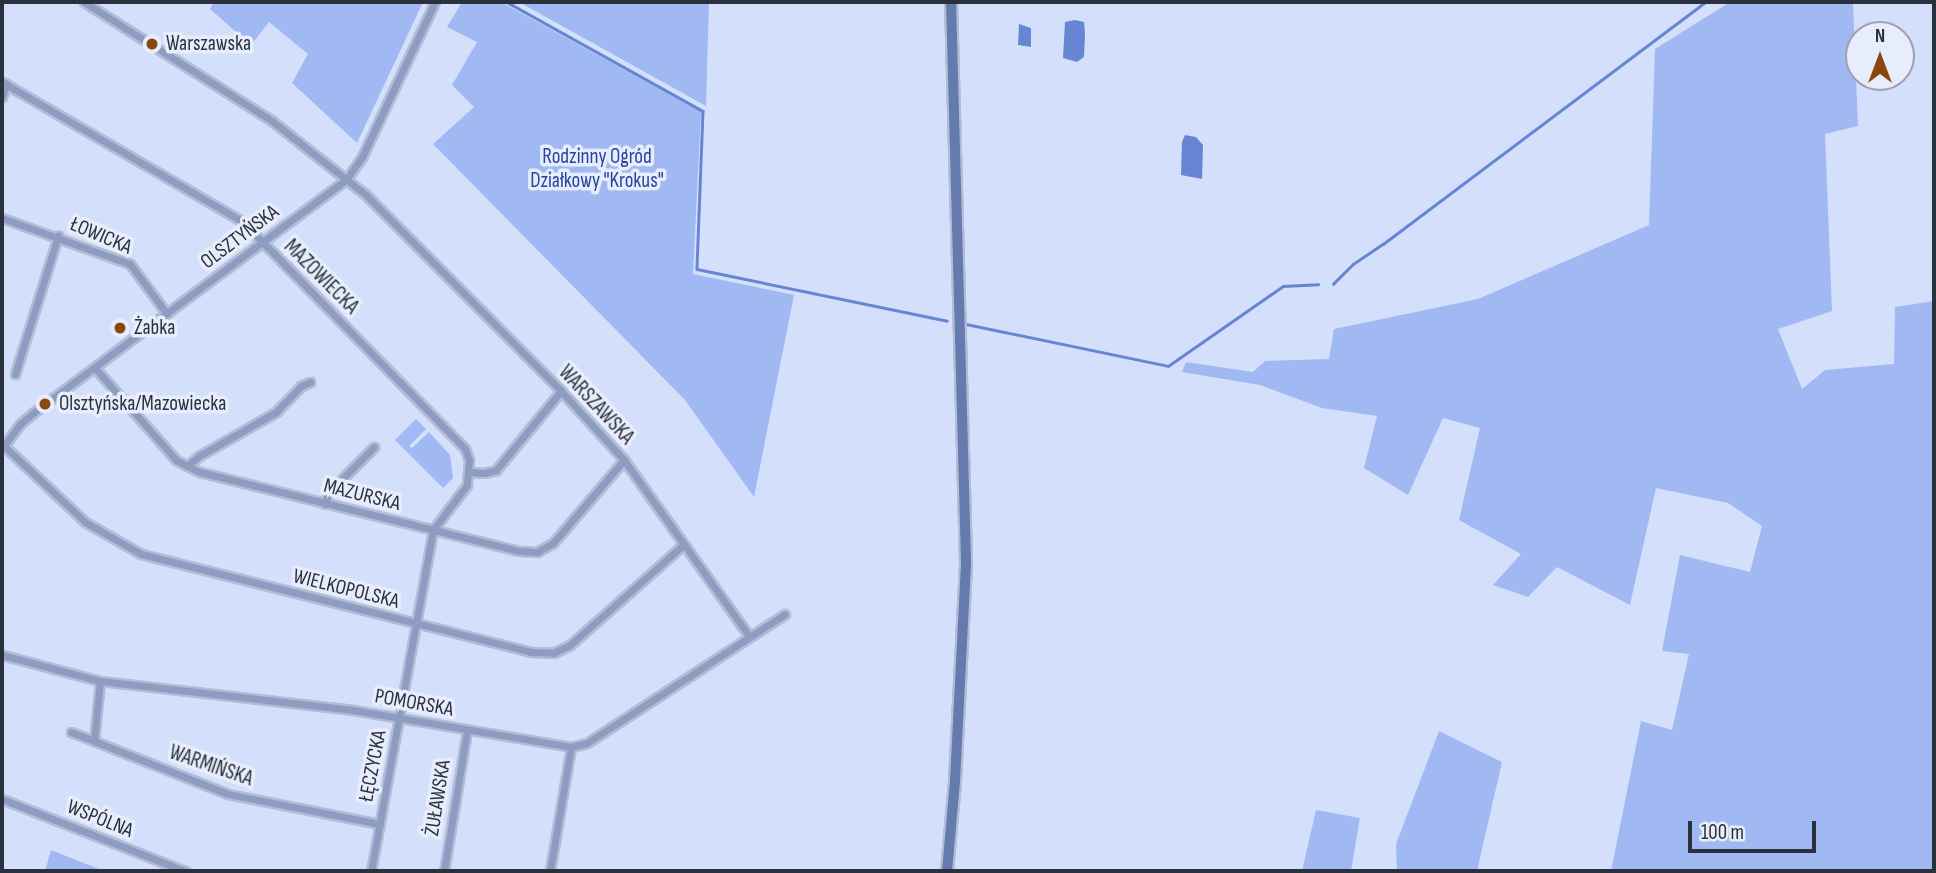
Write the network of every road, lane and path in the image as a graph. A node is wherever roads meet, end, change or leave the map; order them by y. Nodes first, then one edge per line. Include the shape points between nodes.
1 (84, 2) edge
2 (435, 2) edge
3 (951, 2) edge
4 (4, 83) edge
5 (2, 97) edge
6 (346, 180) junction
7 (2, 218) edge
8 (58, 236) junction
9 (263, 242) junction
10 (167, 314) junction
11 (95, 368) junction
12 (15, 374) dead end
13 (310, 382) dead end
14 (561, 391) junction
15 (2, 446) edge
16 (374, 447) dead end
17 (624, 460) junction
18 (187, 466) junction
19 (470, 472) junction
20 (325, 504) junction
21 (433, 530) junction
22 (683, 545) junction
23 (785, 614) dead end
24 (414, 625) junction
25 (749, 636) junction
26 (2, 655) edge
27 (100, 681) junction
28 (399, 719) junction
29 (467, 731) junction
30 (71, 732) dead end
31 (94, 741) junction
32 (571, 747) junction
33 (2, 799) edge
34 (380, 824) junction
35 (185, 871) edge
36 (371, 871) edge
37 (444, 871) edge
38 (550, 871) edge
39 (947, 871) edge

1 - 6 street, WARSZAWSKA via 272,121
2 - 6 street, OLSZTYŃSKA via 362,157
3 - 39 main road via 966,562
4 - 5 street
4 - 9 street, MAZOWIECKA via 242,221
6 - 9 street, OLSZTYŃSKA
6 - 14 street, WARSZAWSKA
7 - 8 street, ŁOWICKA
8 - 10 street, ŁOWICKA via 131,264
8 - 12 street
9 - 10 street, OLSZTYŃSKA
9 - 19 street, MAZOWIECKA via 465,449
10 - 11 street, OLSZTYŃSKA
11 - 15 street, OLSZTYŃSKA via 20,424
11 - 18 street, MAZURSKA via 176,460
13 - 18 street via 276,412
14 - 17 street, WARSZAWSKA
14 - 19 street via 496,470
15 - 24 street, WIELKOPOLSKA via 85,522 141,554
16 - 20 street via 328,493
17 - 21 street, MAZURSKA via 553,542 537,552
17 - 22 street, WARSZAWSKA
18 - 20 street, MAZURSKA
19 - 21 street, ŁĘCZYCKA via 467,485
20 - 21 street, MAZURSKA
21 - 24 street, ŁĘCZYCKA
22 - 24 street, WIELKOPOLSKA via 570,645 553,653 530,652
22 - 25 street, WARSZAWSKA
23 - 25 street
24 - 28 street, ŁĘCZYCKA
25 - 32 street via 587,743
26 - 27 street, POMORSKA
27 - 28 street, POMORSKA
27 - 31 street
28 - 29 street, POMORSKA
28 - 34 street, ŁĘCZYCKA
29 - 32 street, POMORSKA
29 - 37 street, ŻUŁAWSKA
30 - 31 street, WARMIŃSKA
31 - 34 street, WARMIŃSKA via 229,794
32 - 38 street
33 - 35 street, WSPÓLNA
34 - 36 street, ŁĘCZYCKA

